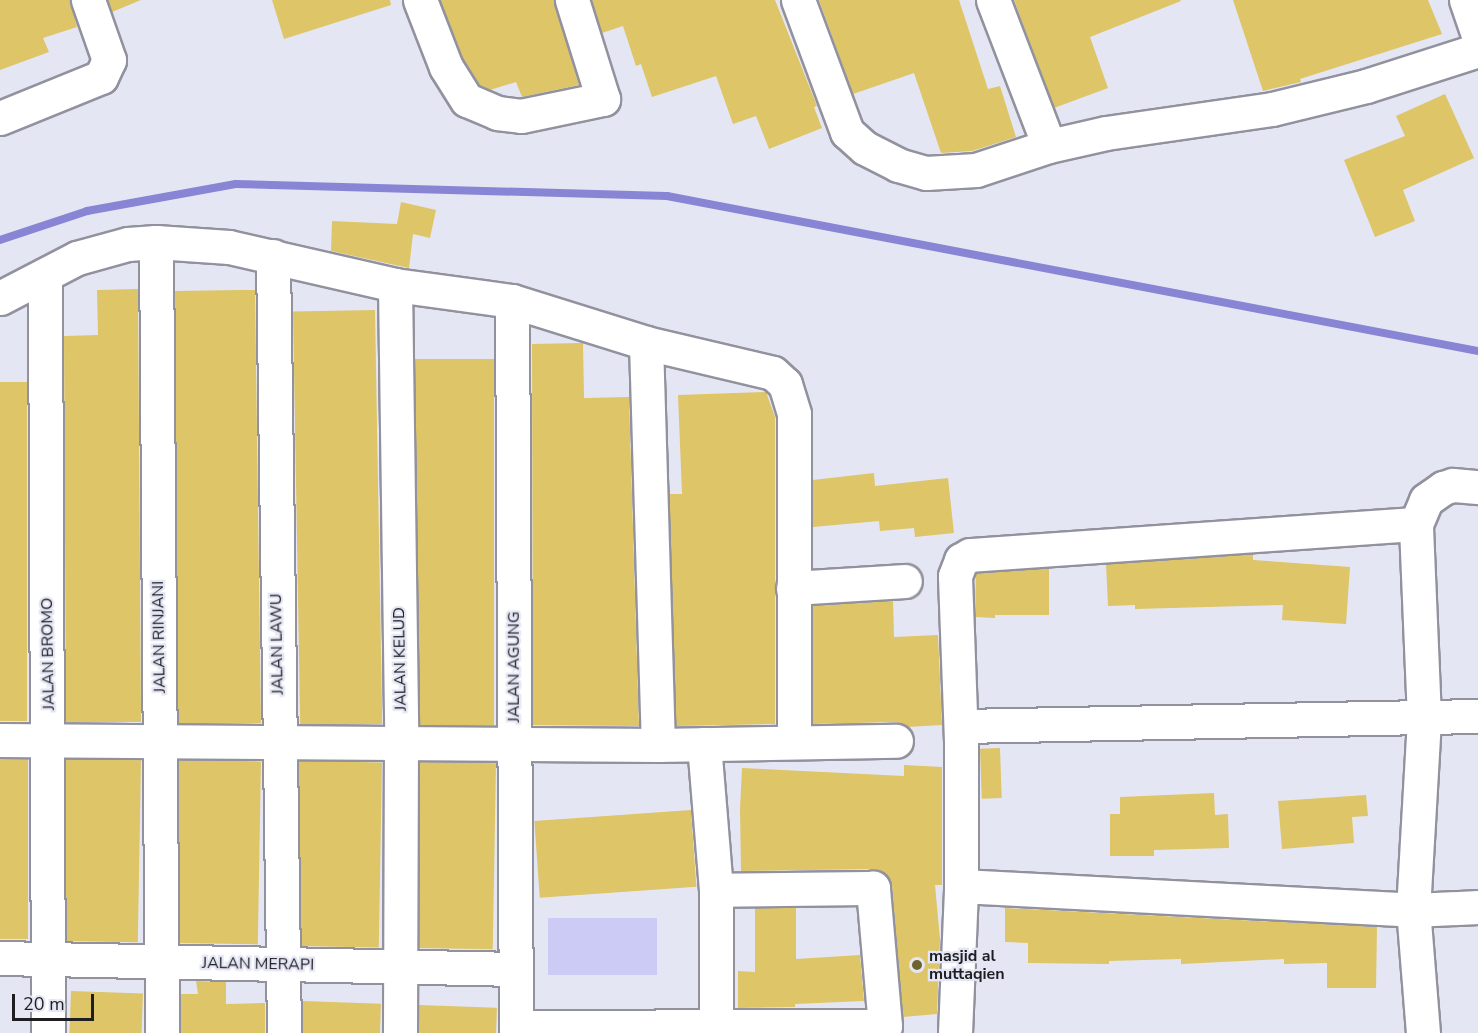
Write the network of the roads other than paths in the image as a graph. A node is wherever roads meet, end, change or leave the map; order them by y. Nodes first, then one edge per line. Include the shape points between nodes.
1 (88, 0) edge
2 (420, 0) edge
3 (572, 0) edge
4 (798, 0) edge
5 (993, 0) edge
6 (1466, 0) edge
7 (1478, 34) edge
8 (1478, 51) edge
9 (0, 118) edge
10 (1049, 146) junction
11 (156, 242) junction
12 (273, 256) junction
13 (45, 275) junction
14 (396, 285) junction
15 (0, 298) edge
16 (512, 301) junction
17 (646, 343) junction
18 (1478, 487) edge
19 (1416, 524) junction
20 (905, 581) dead end
21 (793, 588) junction
22 (1478, 716) edge
23 (1424, 718) junction
24 (961, 726) junction
25 (0, 740) edge
26 (159, 740) junction
27 (896, 741) dead end
28 (48, 742) junction
29 (794, 742) junction
30 (278, 743) junction
31 (401, 743) junction
32 (515, 744) junction
33 (704, 744) junction
34 (658, 745) junction
35 (961, 886) junction
36 (716, 890) junction
37 (1478, 907) edge
38 (1413, 910) junction
39 (0, 958) edge
40 (48, 959) junction
41 (161, 961) junction
42 (284, 964) junction
43 (399, 967) junction
44 (516, 969) junction
45 (716, 1029) edge
46 (885, 1029) edge
47 (516, 1030) edge
48 (48, 1033) edge
49 (162, 1033) edge
50 (284, 1033) edge
51 (400, 1033) edge
52 (955, 1033) edge
53 (1423, 1033) edge

1 - 9 street via 109,60 101,77
2 - 3 street via 446,67 466,100 497,113 521,116 603,99
4 - 10 street via 847,132 865,148 898,165 926,173 976,170
5 - 10 street
6 - 7 street
8 - 10 street via 1366,86 1272,109 1106,133
11 - 12 street via 229,247
11 - 13 street via 128,244 77,258
11 - 26 street, JALAN RINJANI
12 - 14 street
12 - 30 street, JALAN LAWU
13 - 15 street
13 - 28 street, JALAN BROMO
14 - 16 street
14 - 31 street, JALAN KELUD
16 - 17 street
16 - 32 street, JALAN AGUNG
17 - 21 street via 773,373 785,384 795,436
17 - 34 street
18 - 19 street via 1443,488 1426,500
19 - 23 street
19 - 24 street via 965,557 957,564 955,576
20 - 21 street
21 - 29 street
22 - 23 street
23 - 24 street
23 - 38 street
24 - 35 street
25 - 28 street
26 - 28 street
26 - 30 street
26 - 41 street, JALAN RINJANI
27 - 29 street
28 - 40 street, JALAN BROMO
29 - 33 street
30 - 31 street
30 - 42 street, JALAN LAWU
31 - 32 street
31 - 43 street, JALAN KELUD
32 - 34 street
32 - 44 street, JALAN AGUNG
33 - 34 street
33 - 36 street
35 - 38 street
35 - 52 street
36 - 45 street
36 - 46 street via 873,888
37 - 38 street
38 - 53 street
39 - 40 street, JALAN MERAPI
40 - 41 street, JALAN MERAPI
40 - 48 street, JALAN BROMO
41 - 42 street, JALAN MERAPI
41 - 49 street, JALAN RINJANI
42 - 43 street, JALAN MERAPI
42 - 50 street, JALAN LAWU
43 - 44 street, JALAN MERAPI
43 - 51 street, JALAN KELUD
44 - 47 street, JALAN AGUNG
45 - 46 street
45 - 47 street

